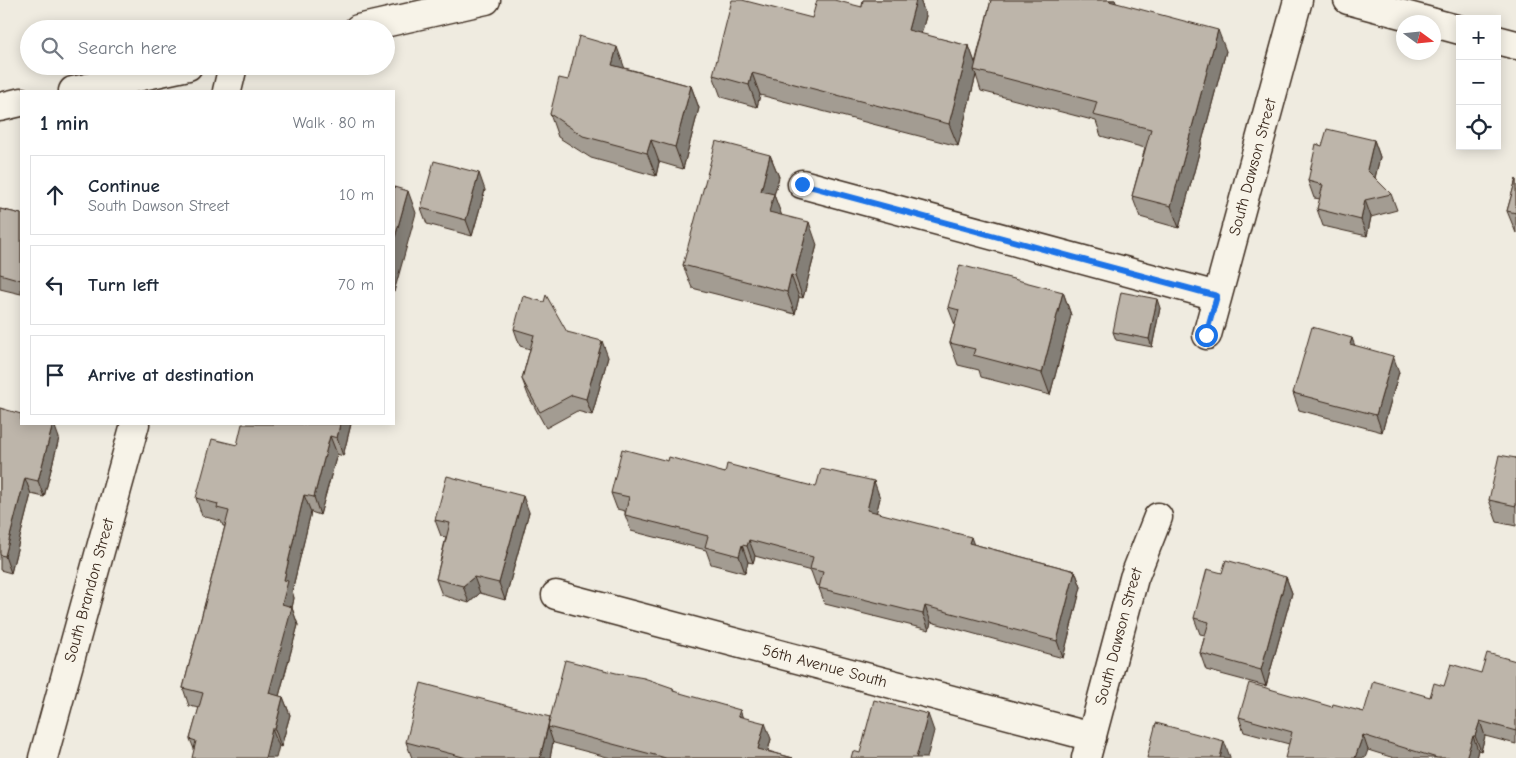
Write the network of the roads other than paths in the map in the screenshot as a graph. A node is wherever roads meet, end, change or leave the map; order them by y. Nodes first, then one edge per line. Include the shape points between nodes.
1 (486, 0) edge
2 (1298, 0) edge
3 (1348, 0) edge
4 (1403, 15) edge
5 (395, 21) edge
6 (1441, 25) edge
7 (1456, 29) edge
8 (1501, 41) edge
9 (1516, 45) edge
10 (147, 75) edge
11 (231, 75) edge
12 (78, 90) edge
13 (227, 90) edge
14 (20, 102) edge
15 (0, 107) edge
16 (802, 184) dead end
17 (1217, 296) junction
18 (1206, 335) dead end
19 (135, 425) edge
20 (1158, 517) dead end
21 (556, 595) dead end
22 (1089, 747) edge
23 (42, 758) edge

1 - 5 street
2 - 17 street, South Dawson Street
3 - 4 street
6 - 7 street
8 - 9 street
10 - 12 street
11 - 13 street
14 - 15 street
16 - 17 street
17 - 18 street, South Dawson Street
19 - 23 street, South Brandon Street
20 - 22 street, South Dawson Street via 1134,578
21 - 22 street, 56th Avenue South

